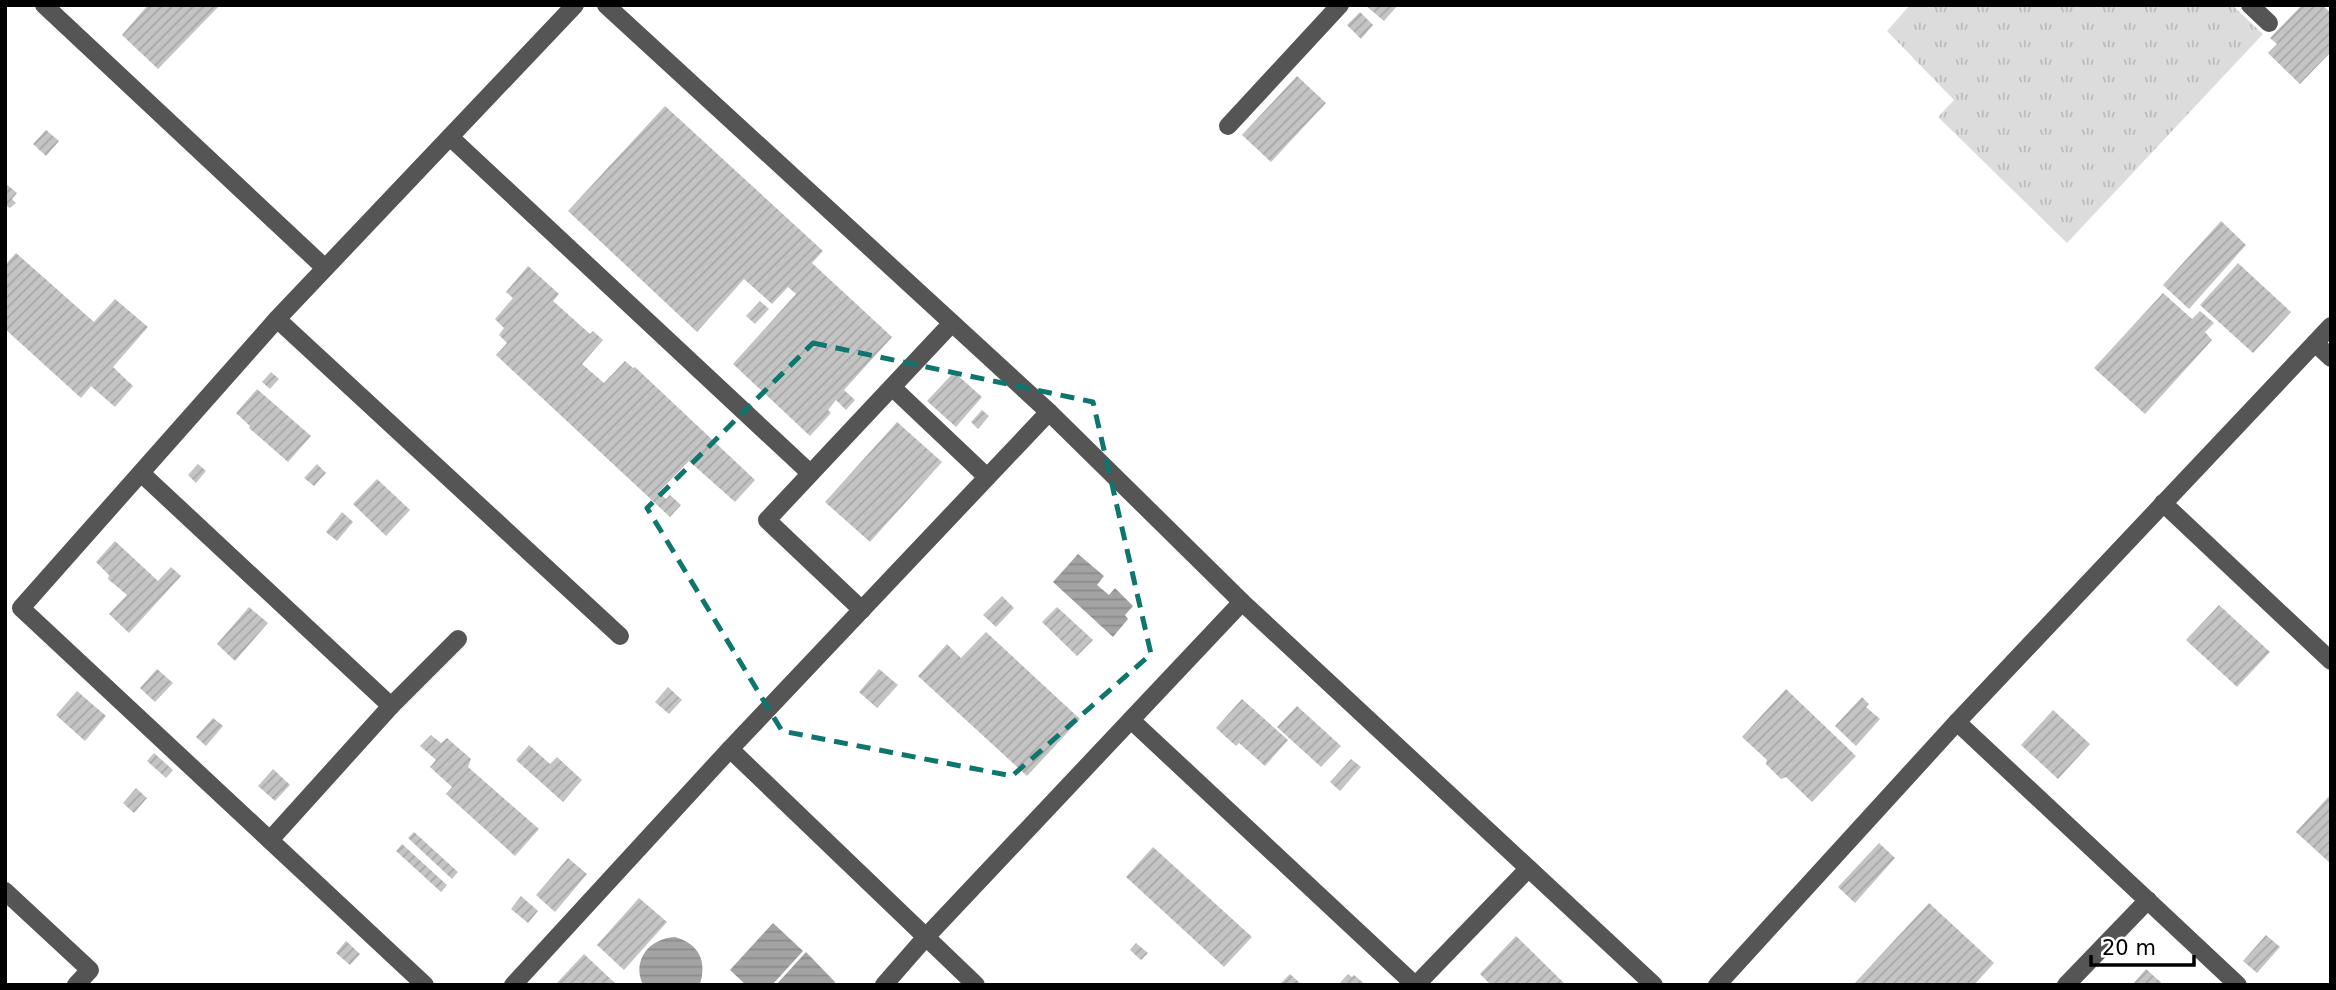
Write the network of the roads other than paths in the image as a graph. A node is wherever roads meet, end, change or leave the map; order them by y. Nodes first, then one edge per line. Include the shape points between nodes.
1 (44, 5) edge
2 (575, 5) edge
3 (606, 5) edge
4 (1340, 5) edge
5 (2250, 5) edge
6 (2269, 23) dead end
7 (1228, 126) dead end
8 (450, 137) junction
9 (325, 268) junction
10 (277, 319) junction
11 (952, 323) junction
12 (2331, 326) edge
13 (2315, 343) junction
14 (2331, 358) edge
15 (892, 387) junction
16 (1049, 412) junction
17 (141, 473) junction
18 (810, 473) junction
19 (987, 477) junction
20 (2163, 503) junction
21 (1242, 602) junction
22 (862, 610) junction
23 (620, 636) dead end
24 (458, 639) dead end
25 (2331, 661) edge
26 (391, 706) junction
27 (1131, 720) junction
28 (1957, 722) junction
29 (730, 749) junction
30 (270, 840) junction
31 (1528, 869) junction
32 (5, 891) edge
33 (2148, 900) junction
34 (925, 938) junction
35 (76, 985) edge
36 (425, 985) edge
37 (513, 985) edge
38 (884, 985) edge
39 (976, 985) edge
40 (1416, 985) edge
41 (1654, 985) edge
42 (1717, 985) edge
43 (2066, 985) edge
44 (2238, 985) edge

1 - 9 lane
2 - 8 lane
3 - 11 lane
4 - 7 lane
5 - 6 lane
8 - 9 lane
8 - 18 lane
9 - 10 lane
10 - 17 lane
10 - 23 lane
11 - 15 lane
11 - 16 lane
12 - 13 lane
13 - 14 lane
13 - 20 lane
15 - 18 lane
15 - 19 lane
16 - 19 lane
16 - 21 lane
17 - 26 lane
17 - 30 lane via 21,608
18 - 22 lane via 767,520
19 - 22 lane
20 - 25 lane
20 - 28 lane
21 - 27 lane
21 - 31 lane
22 - 29 lane
24 - 26 lane
26 - 30 lane
27 - 34 lane
27 - 40 lane
28 - 33 lane
28 - 42 lane
29 - 34 lane
29 - 37 lane
30 - 36 lane
31 - 40 lane
31 - 41 lane
32 - 35 lane via 90,971
33 - 43 lane
33 - 44 lane
34 - 38 lane
34 - 39 lane

